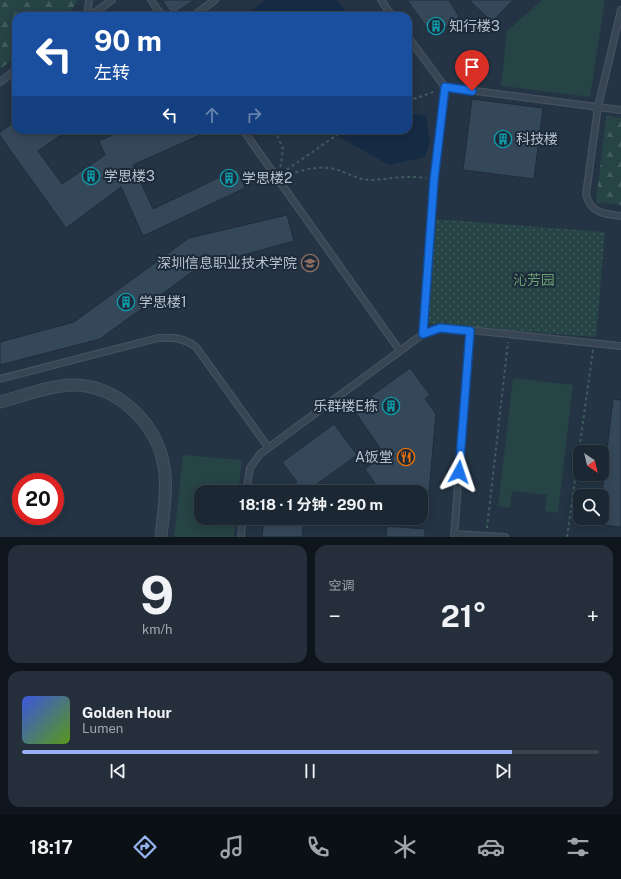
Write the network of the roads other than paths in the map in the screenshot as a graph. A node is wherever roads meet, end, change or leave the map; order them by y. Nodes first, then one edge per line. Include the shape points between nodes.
1 (89, 0) edge
2 (112, 0) edge
3 (151, 0) edge
4 (215, 0) edge
5 (381, 0) edge
6 (621, 10) edge
7 (88, 12) edge
8 (94, 12) edge
9 (159, 12) edge
10 (198, 12) edge
11 (389, 12) edge
12 (412, 42) edge
13 (12, 73) edge
14 (0, 82) edge
15 (445, 87) junction
16 (598, 107) junction
17 (621, 110) edge
18 (246, 134) edge
19 (621, 216) edge
20 (470, 331) junction
21 (423, 334) junction
22 (621, 346) edge
23 (400, 351) junction
24 (0, 378) edge
25 (0, 402) edge
26 (268, 447) junction
27 (246, 485) edge
28 (242, 525) edge
29 (454, 536) edge
30 (161, 537) edge
31 (241, 537) edge
32 (505, 537) edge

1 - 7 lane
2 - 8 lane
3 - 9 lane
4 - 10 lane
5 - 11 lane
6 - 16 lane
12 - 15 lane
13 - 14 lane
15 - 16 lane
15 - 21 lane via 434,180
16 - 17 lane
16 - 19 lane via 586,194 588,201 597,211
18 - 23 lane
20 - 21 lane via 440,328
20 - 22 lane
20 - 29 lane
21 - 23 lane
23 - 26 lane
24 - 26 lane via 158,338 178,338 187,341 199,351
25 - 30 street via 50,388 77,385 105,391 133,409 155,438 162,453 166,489
26 - 27 lane via 254,460
28 - 31 lane
29 - 32 lane

